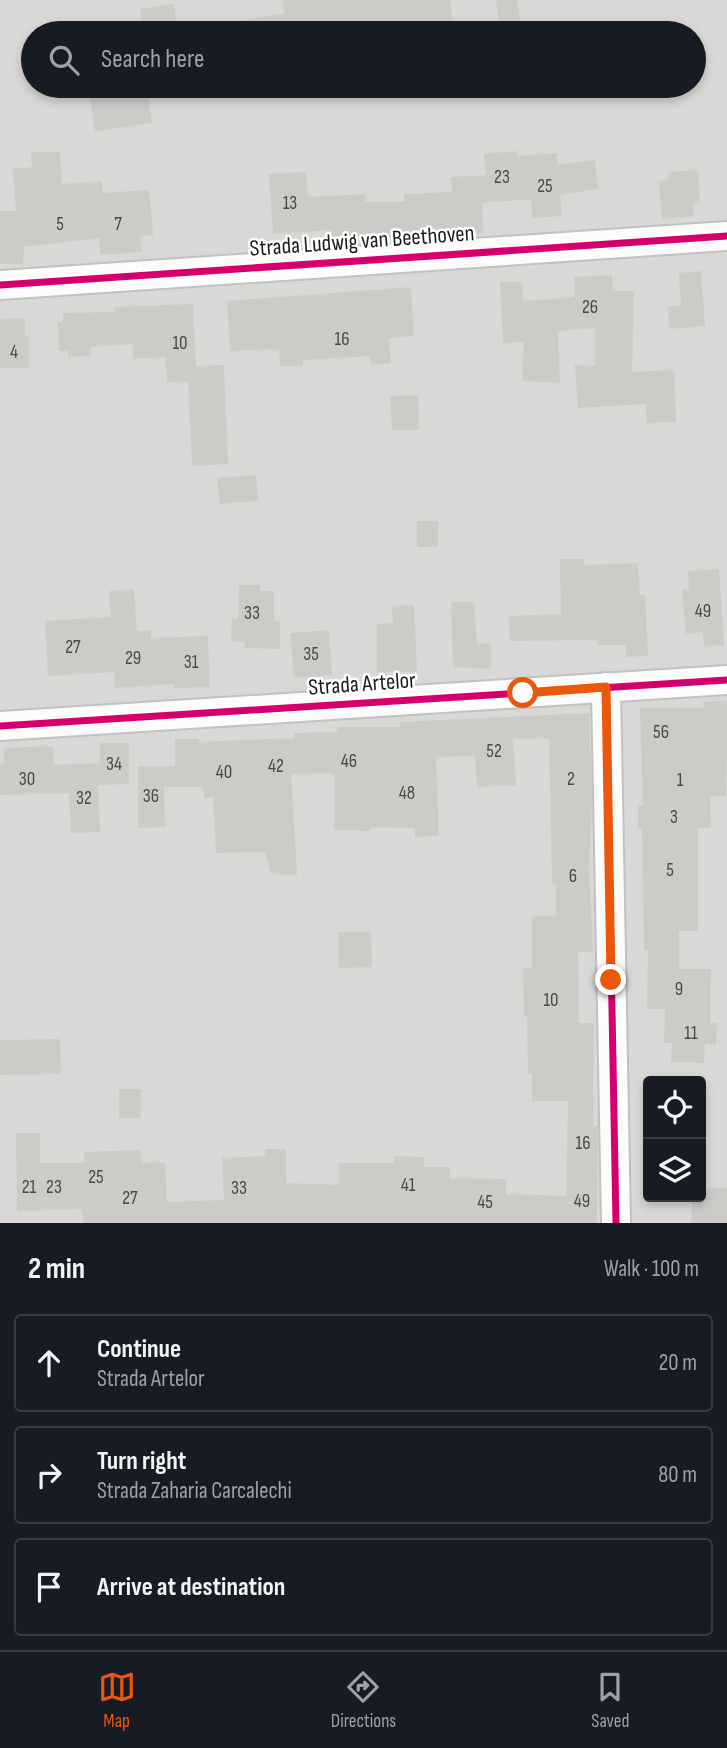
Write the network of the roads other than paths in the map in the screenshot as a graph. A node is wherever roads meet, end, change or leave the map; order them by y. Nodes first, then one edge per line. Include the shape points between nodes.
1 (727, 236) edge
2 (0, 285) edge
3 (727, 680) edge
4 (606, 687) junction
5 (0, 726) edge
6 (616, 1223) edge

1 - 2 street, Strada Ludwig van Beethoven
3 - 4 street, Strada Artelor
4 - 5 street, Strada Artelor
4 - 6 street

